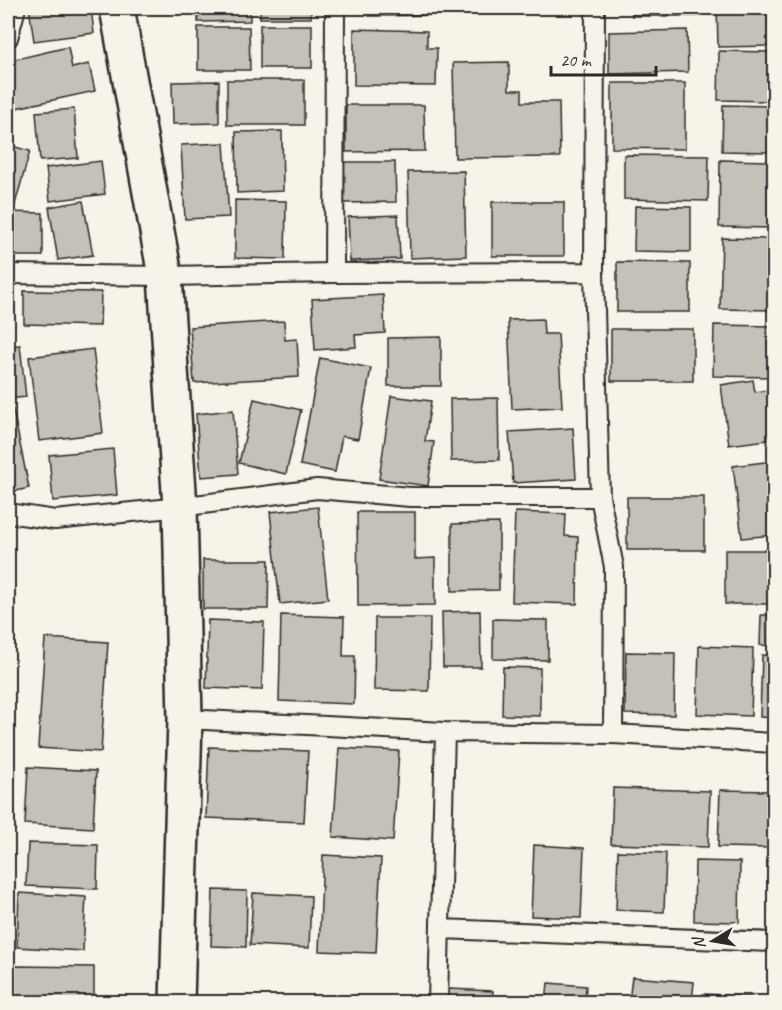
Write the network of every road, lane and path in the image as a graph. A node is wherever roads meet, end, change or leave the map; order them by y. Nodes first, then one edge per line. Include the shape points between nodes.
1 (16, 8) edge
2 (117, 8) edge
3 (335, 8) edge
4 (595, 8) edge
5 (8, 38) edge
6 (594, 272) junction
7 (334, 273) junction
8 (8, 274) edge
9 (165, 276) junction
10 (600, 498) junction
11 (180, 507) junction
12 (8, 513) edge
13 (185, 719) junction
14 (445, 732) junction
15 (613, 734) junction
16 (774, 743) edge
17 (441, 929) junction
18 (774, 942) edge
19 (177, 1002) edge
20 (438, 1002) edge

1 - 5 lane
2 - 9 street
3 - 7 lane
4 - 6 lane
6 - 7 lane
6 - 10 lane
7 - 9 lane
8 - 9 lane
9 - 11 street
10 - 11 lane via 410,497 317,489
10 - 15 lane via 614,567
11 - 12 lane via 55,520
11 - 13 street
13 - 14 lane
13 - 19 street
14 - 15 lane
14 - 17 lane
15 - 16 lane
17 - 18 lane
17 - 20 lane

